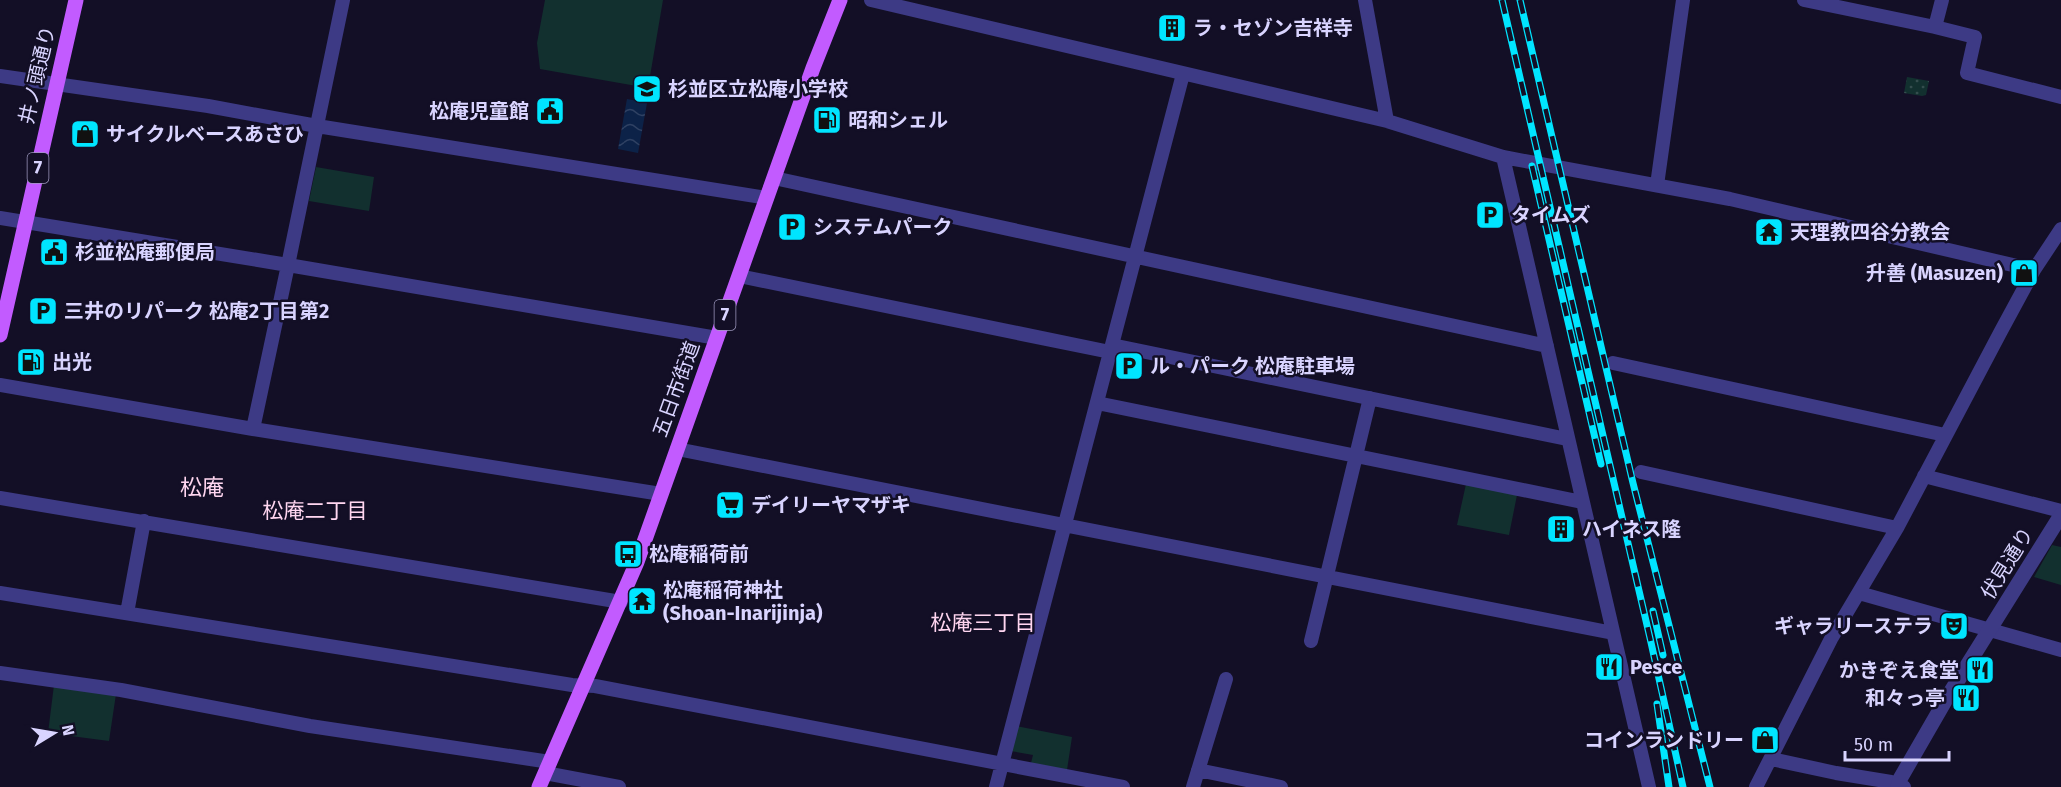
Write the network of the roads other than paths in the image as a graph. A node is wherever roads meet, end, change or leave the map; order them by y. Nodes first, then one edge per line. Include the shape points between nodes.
1 (76, 0) edge
2 (343, 0) edge
3 (840, 0) edge
4 (871, 0) edge
5 (1365, 0) edge
6 (1683, 0) edge
7 (1804, 0) edge
8 (1942, 0) edge
9 (1935, 27) junction
10 (1183, 74) junction
11 (0, 76) edge
12 (57, 86) junction
13 (2061, 98) edge
14 (1387, 121) junction
15 (317, 126) junction
16 (1503, 157) junction
17 (774, 178) junction
18 (1657, 185) junction
19 (767, 198) junction
20 (0, 218) edge
21 (26, 223) junction
22 (2061, 229) edge
23 (1135, 257) junction
24 (288, 265) junction
25 (2034, 270) junction
26 (739, 276) junction
27 (0, 335) edge
28 (717, 338) junction
29 (1547, 346) junction
30 (1111, 348) junction
31 (1613, 363) dead end
32 (0, 385) edge
33 (1370, 398) junction
34 (1097, 403) junction
35 (253, 429) junction
36 (1945, 435) junction
37 (1567, 439) junction
38 (677, 449) junction
39 (1355, 455) junction
40 (1641, 472) dead end
41 (1924, 476) junction
42 (662, 494) junction
43 (0, 498) edge
44 (1582, 502) junction
45 (2061, 513) edge
46 (144, 521) junction
47 (1064, 525) junction
48 (1897, 528) junction
49 (1326, 577) junction
50 (0, 592) edge
51 (1859, 592) junction
52 (621, 602) junction
53 (127, 614) junction
54 (1990, 630) junction
55 (1613, 633) junction
56 (1311, 641) dead end
57 (2061, 650) edge
58 (0, 673) edge
59 (1226, 679) dead end
60 (584, 685) junction
61 (1771, 759) junction
62 (1002, 765) junction
63 (1198, 770) junction
64 (545, 774) edge
65 (618, 787) edge
66 (996, 787) edge
67 (1123, 787) edge
68 (1193, 787) edge
69 (1281, 787) edge
70 (1649, 787) edge
71 (1756, 787) edge
72 (1900, 787) edge

1 - 12 main road, 井ノ頭通り / 7
2 - 15 street
3 - 17 main road, 五日市街道 / 7
4 - 10 street
5 - 14 street
6 - 18 street
7 - 9 street
8 - 9 street
9 - 13 street via 1975,37 1967,73
10 - 14 street
10 - 23 street
11 - 12 street
12 - 15 street
12 - 21 main road, 井ノ頭通り / 7
14 - 16 street
15 - 19 street
15 - 24 street
16 - 18 street
16 - 29 street
17 - 19 main road, 五日市街道 / 7
17 - 23 street
18 - 25 street
19 - 26 main road, 五日市街道 / 7
20 - 21 street
21 - 24 street
21 - 27 main road, 井ノ頭通り / 7
22 - 25 street
23 - 29 street
23 - 30 street
24 - 28 street
24 - 35 street
25 - 36 street
26 - 28 main road, 五日市街道 / 7
26 - 30 street
28 - 38 main road, 五日市街道 / 7
29 - 37 street
30 - 33 street
30 - 34 street
31 - 36 street
32 - 35 street
33 - 37 street
33 - 39 street
34 - 39 street
34 - 47 street
35 - 42 street
36 - 41 street
37 - 44 street
38 - 42 main road, 五日市街道 / 7
38 - 47 street
39 - 44 street
39 - 49 street
40 - 48 street
41 - 45 street
41 - 48 street
42 - 52 main road, 五日市街道 / 7
43 - 46 street
44 - 55 street
45 - 54 street, 伏見通り
46 - 52 street
46 - 53 street
47 - 49 street
47 - 62 street
48 - 51 street
49 - 55 street
49 - 56 street
50 - 53 street
51 - 54 street
51 - 61 street
52 - 60 main road, 五日市街道 / 7
53 - 60 street
54 - 57 street
54 - 72 street, 伏見通り via 1900,779
55 - 70 street
58 - 64 street via 121,690
59 - 63 street
60 - 62 street
60 - 64 main road, 五日市街道 / 7
61 - 71 street
61 - 72 street
62 - 66 street
62 - 67 street
63 - 68 street
63 - 69 street
64 - 65 street

